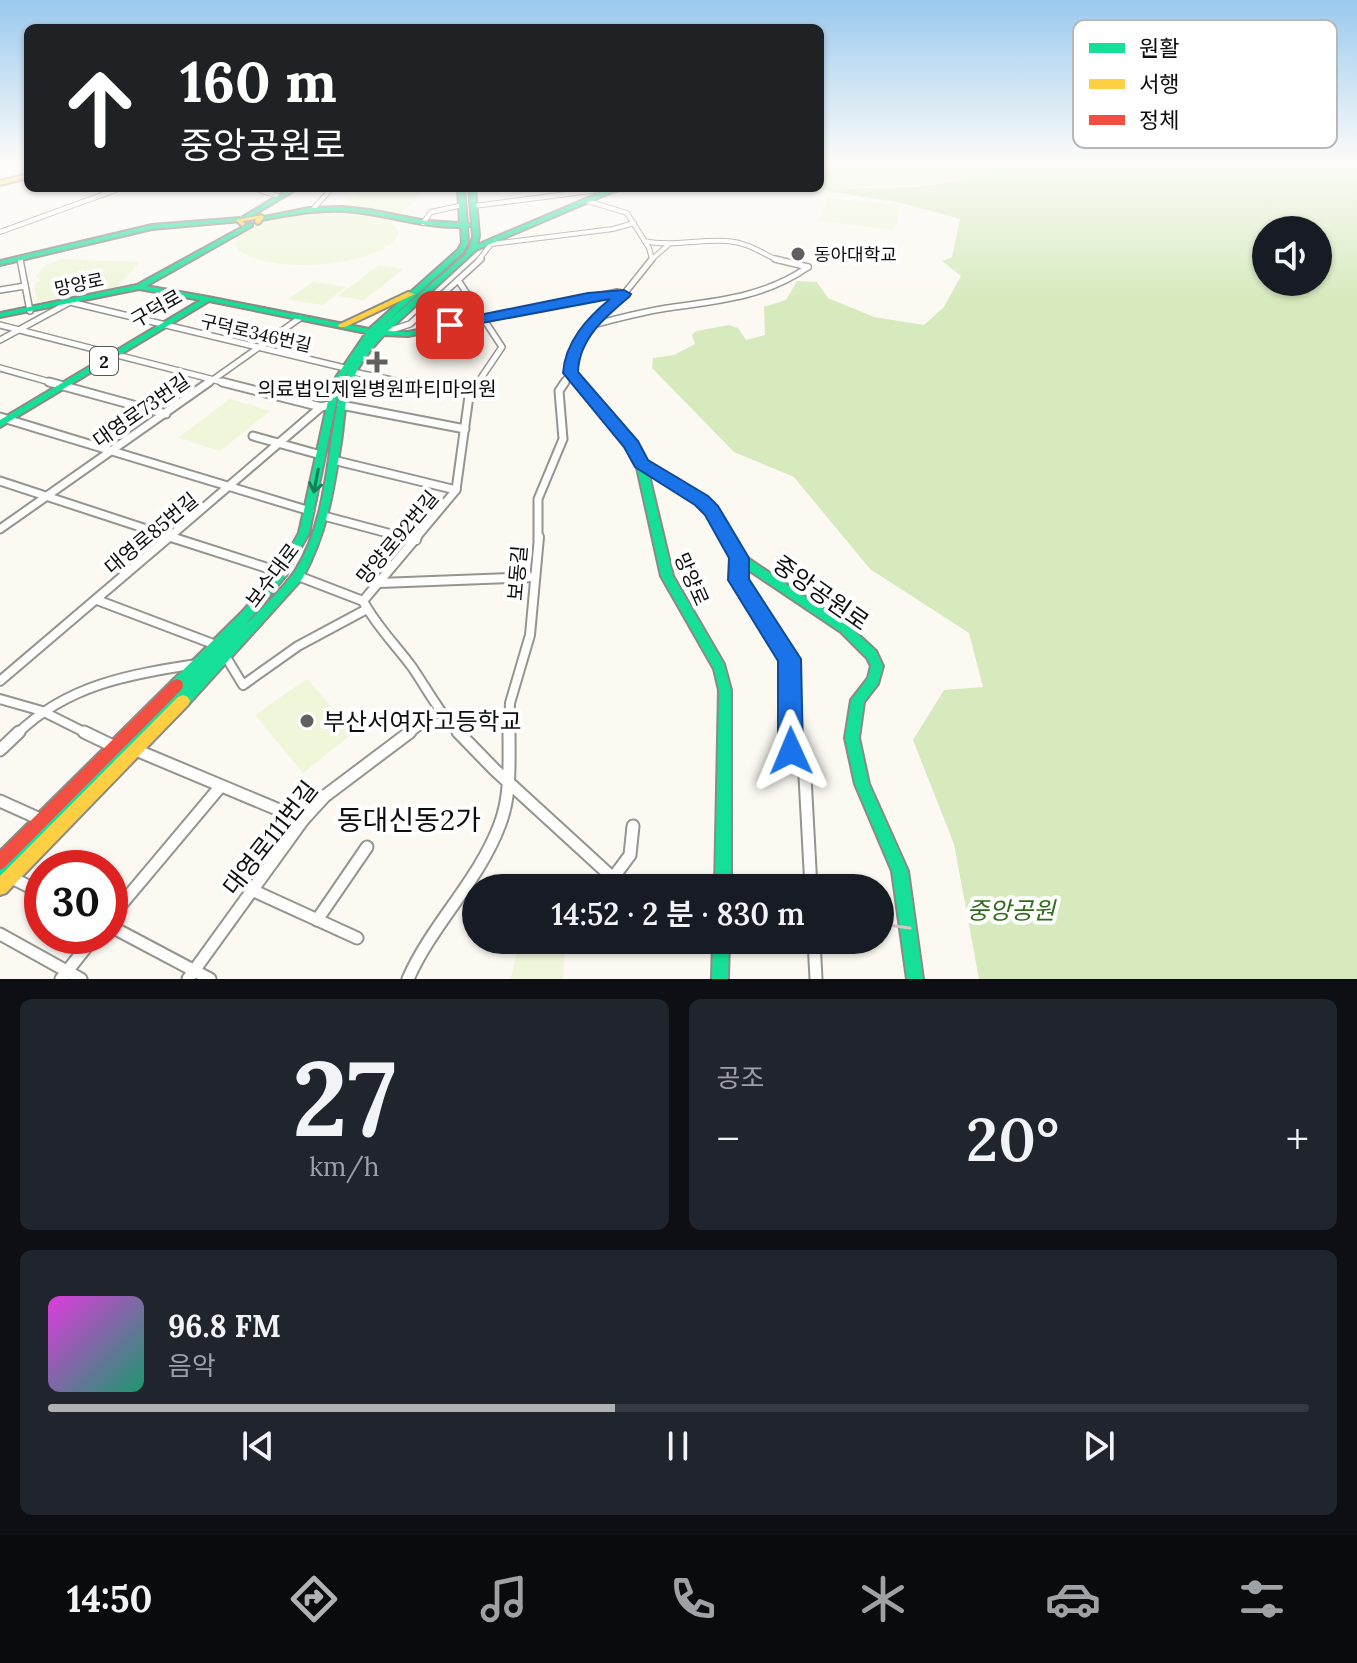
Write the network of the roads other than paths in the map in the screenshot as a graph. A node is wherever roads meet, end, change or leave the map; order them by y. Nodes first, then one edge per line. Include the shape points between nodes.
1 (64, 209) edge
2 (259, 209) edge
3 (310, 209) edge
4 (329, 209) edge
5 (451, 209) edge
6 (468, 209) edge
7 (570, 209) edge
8 (613, 209) edge
9 (251, 220) junction
10 (423, 223) junction
11 (634, 223) junction
12 (470, 225) junction
13 (438, 226) junction
14 (0, 232) edge
15 (644, 241) junction
16 (491, 244) junction
17 (660, 247) junction
18 (466, 248) junction
19 (649, 248) junction
20 (20, 258) junction
21 (652, 259) junction
22 (2, 262) edge
23 (792, 264) junction
24 (795, 275) junction
25 (458, 280) junction
26 (25, 286) junction
27 (139, 287) junction
28 (0, 290) edge
29 (416, 292) junction
30 (624, 294) junction
31 (588, 297) junction
32 (208, 299) junction
33 (70, 302) junction
34 (223, 302) junction
35 (30, 311) junction
36 (601, 313) junction
37 (0, 315) edge
38 (177, 317) junction
39 (300, 318) junction
40 (483, 318) junction
41 (0, 325) edge
42 (161, 326) junction
43 (341, 326) junction
44 (589, 326) junction
45 (19, 330) junction
46 (376, 333) junction
47 (0, 340) edge
48 (257, 348) junction
49 (357, 348) junction
50 (116, 354) junction
51 (0, 368) edge
52 (349, 370) junction
53 (570, 373) junction
54 (213, 379) junction
55 (63, 386) junction
56 (427, 387) dead end
57 (332, 408) junction
58 (166, 414) junction
59 (3, 420) edge
60 (465, 429) junction
61 (253, 436) dead end
62 (280, 444) junction
63 (110, 452) junction
64 (321, 455) junction
65 (333, 460) junction
66 (641, 463) junction
67 (0, 481) edge
68 (230, 486) junction
69 (456, 490) junction
70 (46, 496) junction
71 (310, 511) junction
72 (324, 516) junction
73 (0, 529) edge
74 (171, 536) junction
75 (416, 540) junction
76 (739, 558) junction
77 (283, 573) junction
78 (298, 576) junction
79 (535, 577) junction
80 (380, 583) junction
81 (97, 600) junction
82 (262, 600) junction
83 (365, 605) junction
84 (216, 645) junction
85 (226, 657) junction
86 (198, 663) junction
87 (0, 681) edge
88 (0, 699) edge
89 (42, 711) junction
90 (438, 711) junction
91 (115, 747) junction
92 (134, 749) junction
93 (0, 750) edge
94 (508, 782) junction
95 (220, 787) junction
96 (0, 801) edge
97 (42, 820) junction
98 (303, 820) junction
99 (633, 826) dead end
100 (367, 847) dead end
101 (0, 862) edge
102 (723, 874) edge
103 (810, 874) edge
104 (5, 875) edge
105 (24, 884) edge
106 (0, 887) edge
107 (252, 890) junction
108 (128, 897) edge
109 (317, 920) junction
110 (0, 934) edge
111 (128, 937) edge
112 (357, 938) dead end
113 (81, 954) edge
114 (721, 954) edge
115 (815, 954) edge
116 (192, 974) edge
117 (65, 975) edge
118 (81, 979) edge
119 (210, 979) edge
120 (408, 979) edge
121 (720, 979) edge
122 (816, 979) edge
123 (915, 979) edge

1 - 14 street
2 - 9 main road
3 - 9 main road
4 - 10 main road
5 - 10 street via 431,212
6 - 12 main road
7 - 16 main road
8 - 11 street via 627,213
9 - 20 main road via 152,227
9 - 27 main road
10 - 13 main road
11 - 15 street
11 - 16 street
12 - 13 main road
12 - 18 main road via 476,241
13 - 18 main road via 455,233
15 - 17 street
15 - 19 street
16 - 18 main road
16 - 25 street
17 - 19 street
17 - 21 street
17 - 23 street via 728,241 754,246
18 - 29 main road, 보수대로
18 - 46 main road, 보수대로
19 - 21 street
20 - 22 main road
20 - 26 street
21 - 30 street
23 - 24 street via 798,269
23 - 24 street via 808,267
24 - 44 street via 741,297
25 - 40 street
25 - 46 street via 410,324
26 - 28 street
26 - 35 street
27 - 32 main road, 망양로
27 - 33 main road, 망양로
29 - 43 main road
29 - 46 main road, 보수대로
30 - 31 main road, 망양로
30 - 36 main road
31 - 36 main road via 604,303
31 - 40 main road, 망양로
32 - 34 main road, 망양로
32 - 38 main road, 구덕로 / 2
33 - 35 main road, 망양로
33 - 42 street, 구덕로346번길
33 - 45 street
34 - 38 main road
34 - 39 main road, 망양로
35 - 37 main road, 망양로
36 - 44 main road
38 - 42 main road, 구덕로 / 2
39 - 43 main road, 망양로
39 - 48 street, 대영로73번길
40 - 46 main road, 망양로 via 408,334
40 - 60 street, 망양로92번길 via 502,347 469,396
41 - 45 street
42 - 48 street, 구덕로346번길
42 - 50 main road, 구덕로 / 2
43 - 46 main road, 망양로
43 - 49 main road
44 - 53 main road via 571,357
45 - 47 street
45 - 50 street
46 - 49 main road, 보수대로
46 - 52 main road, 보수대로
48 - 52 street, 구덕로346번길
48 - 54 street, 대영로73번길
49 - 52 main road, 보수대로
50 - 54 street
50 - 55 main road, 구덕로 / 2
51 - 55 street
52 - 56 street, 구덕로346번길
52 - 57 main road, 보수대로 via 336,383
53 - 66 main road, 망양로 via 632,445
53 - 79 street, 보동길 via 559,391 563,439 538,499
54 - 57 street
54 - 58 street, 대영로73번길
55 - 58 street
55 - 59 main road, 구덕로 / 2
57 - 60 street
57 - 62 street, 대영로85번길
57 - 64 main road, 보수대로
57 - 65 main road, 보수대로
58 - 63 street, 대영로73번길
59 - 63 street
60 - 69 street, 망양로92번길
61 - 62 street
62 - 64 street
62 - 68 street, 대영로85번길
63 - 68 street
63 - 70 street, 대영로73번길
64 -> 71 main road, 보수대로
65 - 69 street
65 - 72 main road, 보수대로
66 - 76 main road, 중앙공원로 via 702,500
66 - 102 main road, 망양로 via 667,576 720,668 725,690
67 - 70 street
68 - 71 street
68 - 74 street, 대영로85번길
69 - 75 street, 망양로92번길
70 - 73 street, 대영로73번길
70 - 74 street
71 - 77 main road, 보수대로
72 - 75 street
72 - 78 main road, 보수대로
74 - 77 street
74 - 81 street, 대영로85번길
75 - 80 street, 망양로92번길
76 - 103 street via 739,580 789,659 791,751 804,758
76 - 123 main road, 중앙공원로 via 845,629 877,666 874,680 858,700 852,738 862,784 900,871
77 - 82 main road, 보수대로
78 - 83 street
78 - 85 main road, 보수대로
79 - 80 street
79 - 94 street, 보동길 via 530,635 510,703
80 - 83 street, 망양로92번길
81 - 84 street
81 - 87 street, 대영로85번길
82 - 84 main road, 보수대로
82 - 104 main road via 245,628
83 - 85 street, 망양로92번길 via 243,685
83 - 90 street
84 - 86 main road, 보수대로
85 - 92 main road, 보수대로
86 - 89 street via 141,672 66,696
86 - 91 main road, 보수대로
88 - 89 street
89 - 91 street
89 - 93 street
90 - 94 street
90 - 98 street, 대영로111번길 via 342,782
91 - 97 main road, 보수대로
92 - 95 street
92 - 104 main road, 보수대로
94 - 99 street via 613,878 627,866 634,848
94 - 120 street, 보동길 via 496,834
95 - 98 street
95 - 108 street
96 - 97 street
97 - 101 main road, 보수대로
98 - 107 street, 대영로111번길
100 - 109 street
104 - 105 street
104 - 106 main road, 보수대로
107 - 109 street
107 - 116 street, 대영로111번길
109 - 112 street
110 - 117 street
111 - 116 street
113 - 117 street
114 - 121 main road
115 - 122 street
116 - 119 street
117 - 118 street

